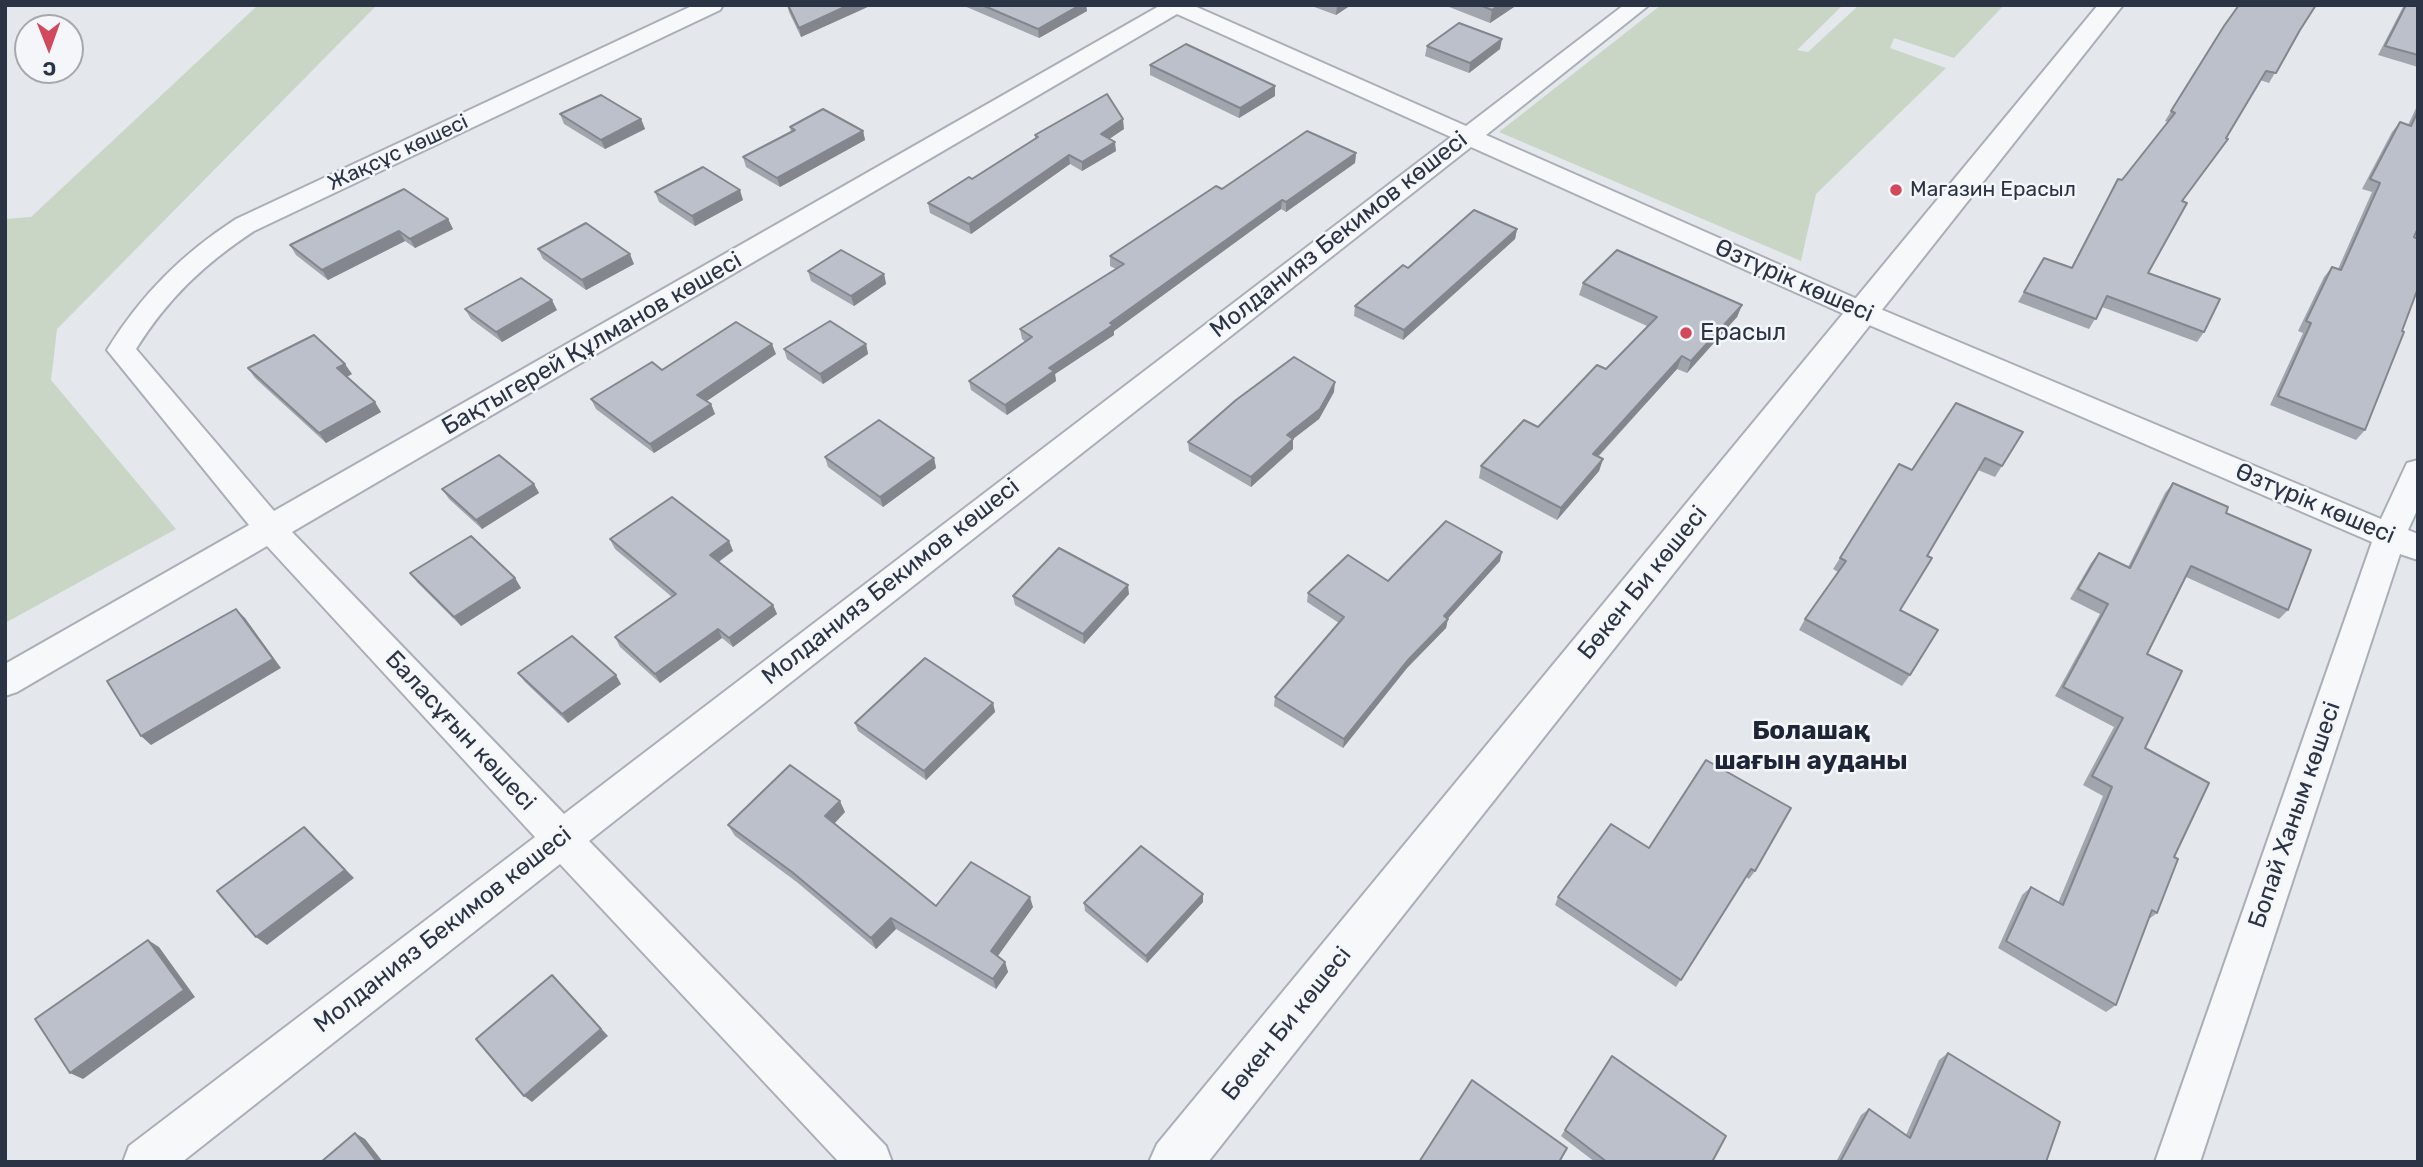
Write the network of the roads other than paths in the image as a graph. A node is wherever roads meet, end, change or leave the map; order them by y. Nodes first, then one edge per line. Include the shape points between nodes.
1 (712, 5) edge
2 (1176, 5) edge
3 (1638, 5) edge
4 (2111, 5) edge
5 (1467, 136) junction
6 (1863, 312) junction
7 (121, 350) joint
8 (2418, 471) edge
9 (271, 530) junction
10 (2404, 542) edge
11 (5, 682) edge
12 (561, 838) junction
13 (145, 1162) edge
14 (870, 1162) edge
15 (1175, 1162) edge
16 (2177, 1162) edge

1 - 7 street, Жақсұс көшесі via 245,225 180,273 143,314
2 - 5 street, Өзтүрік көшесі
2 - 9 street, Бақтыгерей Құлманов көшесі
3 - 5 street, Молданияз Бекимов көшесі
4 - 6 street, Бөкен Би көшесі
5 - 6 street, Өзтүрік көшесі
5 - 12 street, Молданияз Бекимов көшесі
6 - 10 street, Өзтүрік көшесі
6 - 15 street, Бөкен Би көшесі
7 - 9 street, Баласұғын көшесі
8 - 10 street, Бопай Ханым көшесі
9 - 11 street, Бақтыгерей Құлманов көшесі
9 - 12 street, Баласұғын көшесі
10 - 16 street, Бопай Ханым көшесі
12 - 13 street, Молданияз Бекимов көшесі
12 - 14 street, Баласұғын көшесі

